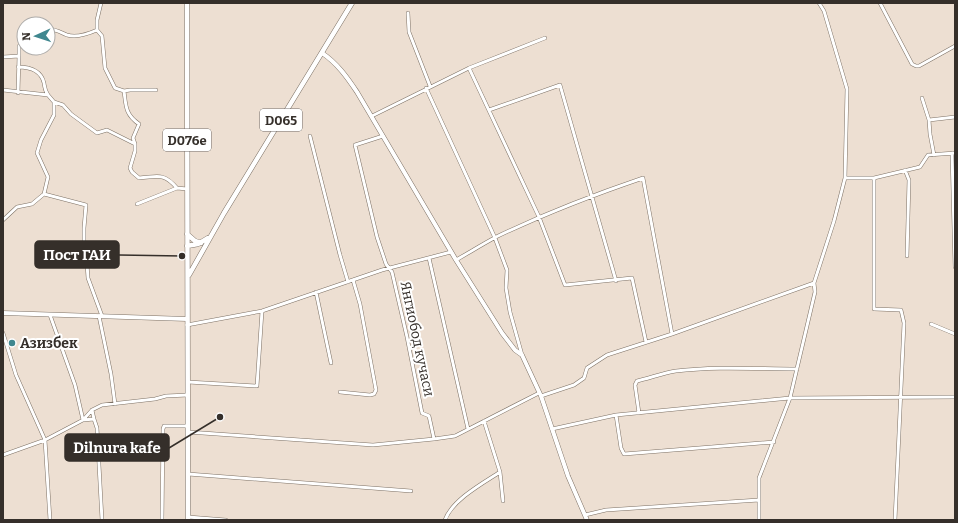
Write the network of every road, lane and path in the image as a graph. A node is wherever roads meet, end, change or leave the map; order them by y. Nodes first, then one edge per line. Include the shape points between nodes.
1 (101, 3) edge
2 (187, 3) edge
3 (352, 3) edge
4 (819, 3) edge
5 (880, 3) edge
6 (408, 13) dead end
7 (56, 30) edge
8 (97, 30) junction
9 (545, 38) dead end
10 (955, 46) edge
11 (322, 53) junction
12 (18, 56) joint
13 (3, 57) edge
14 (18, 67) junction
15 (469, 68) junction
16 (430, 86) junction
17 (426, 88) junction
18 (3, 90) edge
19 (156, 90) dead end
20 (124, 91) junction
21 (18, 93) junction
22 (48, 95) junction
23 (922, 98) dead end
24 (54, 102) junction
25 (489, 110) junction
26 (372, 116) junction
27 (955, 117) edge
28 (929, 120) junction
29 (310, 136) dead end
30 (383, 136) junction
31 (136, 144) junction
32 (954, 153) edge
33 (934, 155) junction
34 (905, 170) junction
35 (846, 178) junction
36 (874, 178) junction
37 (177, 188) junction
38 (187, 189) junction
39 (44, 194) junction
40 (592, 195) junction
41 (137, 204) dead end
42 (539, 217) junction
43 (3, 220) edge
44 (187, 234) junction
45 (210, 238) junction
46 (495, 238) junction
47 (202, 243) junction
48 (187, 246) junction
49 (451, 252) junction
50 (907, 256) dead end
51 (429, 258) junction
52 (456, 260) junction
53 (955, 267) edge
54 (389, 268) junction
55 (188, 277) junction
56 (353, 280) junction
57 (616, 280) junction
58 (348, 282) junction
59 (814, 284) junction
60 (316, 292) junction
61 (262, 311) junction
62 (3, 313) edge
63 (50, 315) junction
64 (100, 316) junction
65 (187, 319) junction
66 (930, 324) dead end
67 (187, 325) junction
68 (3, 333) edge
69 (672, 334) junction
70 (955, 334) edge
71 (646, 342) junction
72 (522, 355) junction
73 (331, 363) dead end
74 (797, 370) junction
75 (188, 382) junction
76 (340, 392) dead end
77 (540, 394) junction
78 (188, 395) junction
79 (955, 397) edge
80 (790, 398) junction
81 (901, 398) junction
82 (115, 404) junction
83 (92, 410) junction
84 (639, 413) junction
85 (616, 415) junction
86 (94, 419) junction
87 (83, 420) junction
88 (484, 421) junction
89 (188, 426) junction
90 (468, 429) junction
91 (552, 429) junction
92 (188, 432) junction
93 (434, 439) junction
94 (45, 440) junction
95 (774, 442) junction
96 (3, 455) edge
97 (500, 472) junction
98 (188, 474) junction
99 (411, 491) dead end
100 (758, 500) junction
101 (503, 501) dead end
102 (586, 518) edge
103 (188, 519) edge
104 (50, 520) edge
105 (102, 520) edge
106 (162, 520) edge
107 (226, 520) edge
108 (445, 520) edge
109 (759, 520) edge
110 (896, 520) edge

1 - 8 street via 96,20
2 - 38 main road, D076e
3 - 11 main road, D065
4 - 35 street via 824,10 847,89
5 - 10 street via 912,64 919,66
6 - 16 street via 409,32
7 - 8 street via 78,36
8 - 20 street via 102,36 105,68 115,88
9 - 15 street
11 - 26 street via 341,69
11 - 45 main road, D065
12 - 13 street
12 - 14 street
14 - 21 street
14 - 22 street via 27,67 39,73
15 - 16 street
15 - 25 street
16 - 17 street
17 - 26 street
17 - 46 street
18 - 21 street
19 - 20 street
20 - 31 street via 126,111 139,124 134,138
21 - 22 street
22 - 24 street
23 - 28 street
24 - 31 street via 63,105 71,114 97,132 107,130
24 - 39 street via 54,114 37,153 48,177
25 - 40 street via 560,85
25 - 42 street
26 - 30 street
27 - 28 street
28 - 33 street
29 - 58 street
30 - 49 street
30 - 54 street, Янгиобод кучаси via 355,145 377,237
31 - 37 street via 130,168 132,172 139,178 163,176
32 - 33 street
32 - 53 street
33 - 34 street via 928,155 920,167
34 - 36 street
34 - 50 street via 909,180
35 - 36 street
35 - 59 street
36 - 81 street via 874,309 901,310 904,323
37 - 38 street
37 - 41 street
38 - 44 main road, D076e
39 - 43 street via 32,204 17,207
39 - 64 street via 86,205 84,254 88,278
40 - 42 street
40 - 57 street
40 - 69 street via 643,178
42 - 46 street
42 - 57 street via 565,285
44 - 47 main road
44 - 48 main road, D076e
45 - 47 main road, D065
45 - 55 main road, D065
46 - 52 street
46 - 72 street via 507,270 506,288 510,312
47 - 48 main road, D065
48 - 55 main road, D076e
49 - 51 street
49 - 52 street
51 - 54 street
51 - 90 street
52 - 72 street via 502,333
54 - 56 street
54 - 93 street, Янгиобод кучаси via 407,337 422,413 429,416
55 - 65 main road, D076e
56 - 58 street
56 - 76 street via 376,390 370,395
57 - 71 street via 632,278
58 - 60 street
59 - 69 street
59 - 74 street via 815,292
60 - 61 street
60 - 73 street
61 - 67 street
61 - 75 street via 257,386
62 - 63 street
63 - 64 street
63 - 87 street
64 - 65 street
64 - 82 street
65 - 67 main road, D076e
66 - 70 street
67 - 75 main road, D076e
68 - 94 street via 16,375
69 - 71 street
71 - 77 street via 607,355 587,368 584,378 574,386
72 - 77 street
74 - 80 street
74 - 84 street via 687,370 637,381 635,385
75 - 78 main road, D076e
77 - 88 street
77 - 91 street
78 - 82 street
78 - 89 main road, D076e
79 - 81 street
80 - 81 street
80 - 84 street
80 - 95 street
81 - 110 street
82 - 83 street via 102,405
83 - 86 street
83 - 87 street
84 - 85 street
85 - 91 street
85 - 95 street via 624,454
86 - 87 street
86 - 105 street via 97,428
87 - 94 street
88 - 90 street
88 - 97 street
89 - 92 main road, D076e
89 - 106 street via 164,426 163,429
90 - 93 street via 455,436
91 - 102 street
92 - 93 street via 373,446
92 - 98 main road, D076e
94 - 96 street
94 - 104 street
95 - 100 street via 759,478
97 - 101 street
97 - 108 street via 469,492 448,513
98 - 99 street
98 - 103 main road, D076e
100 - 102 street via 606,510
100 - 109 street
103 - 107 street

